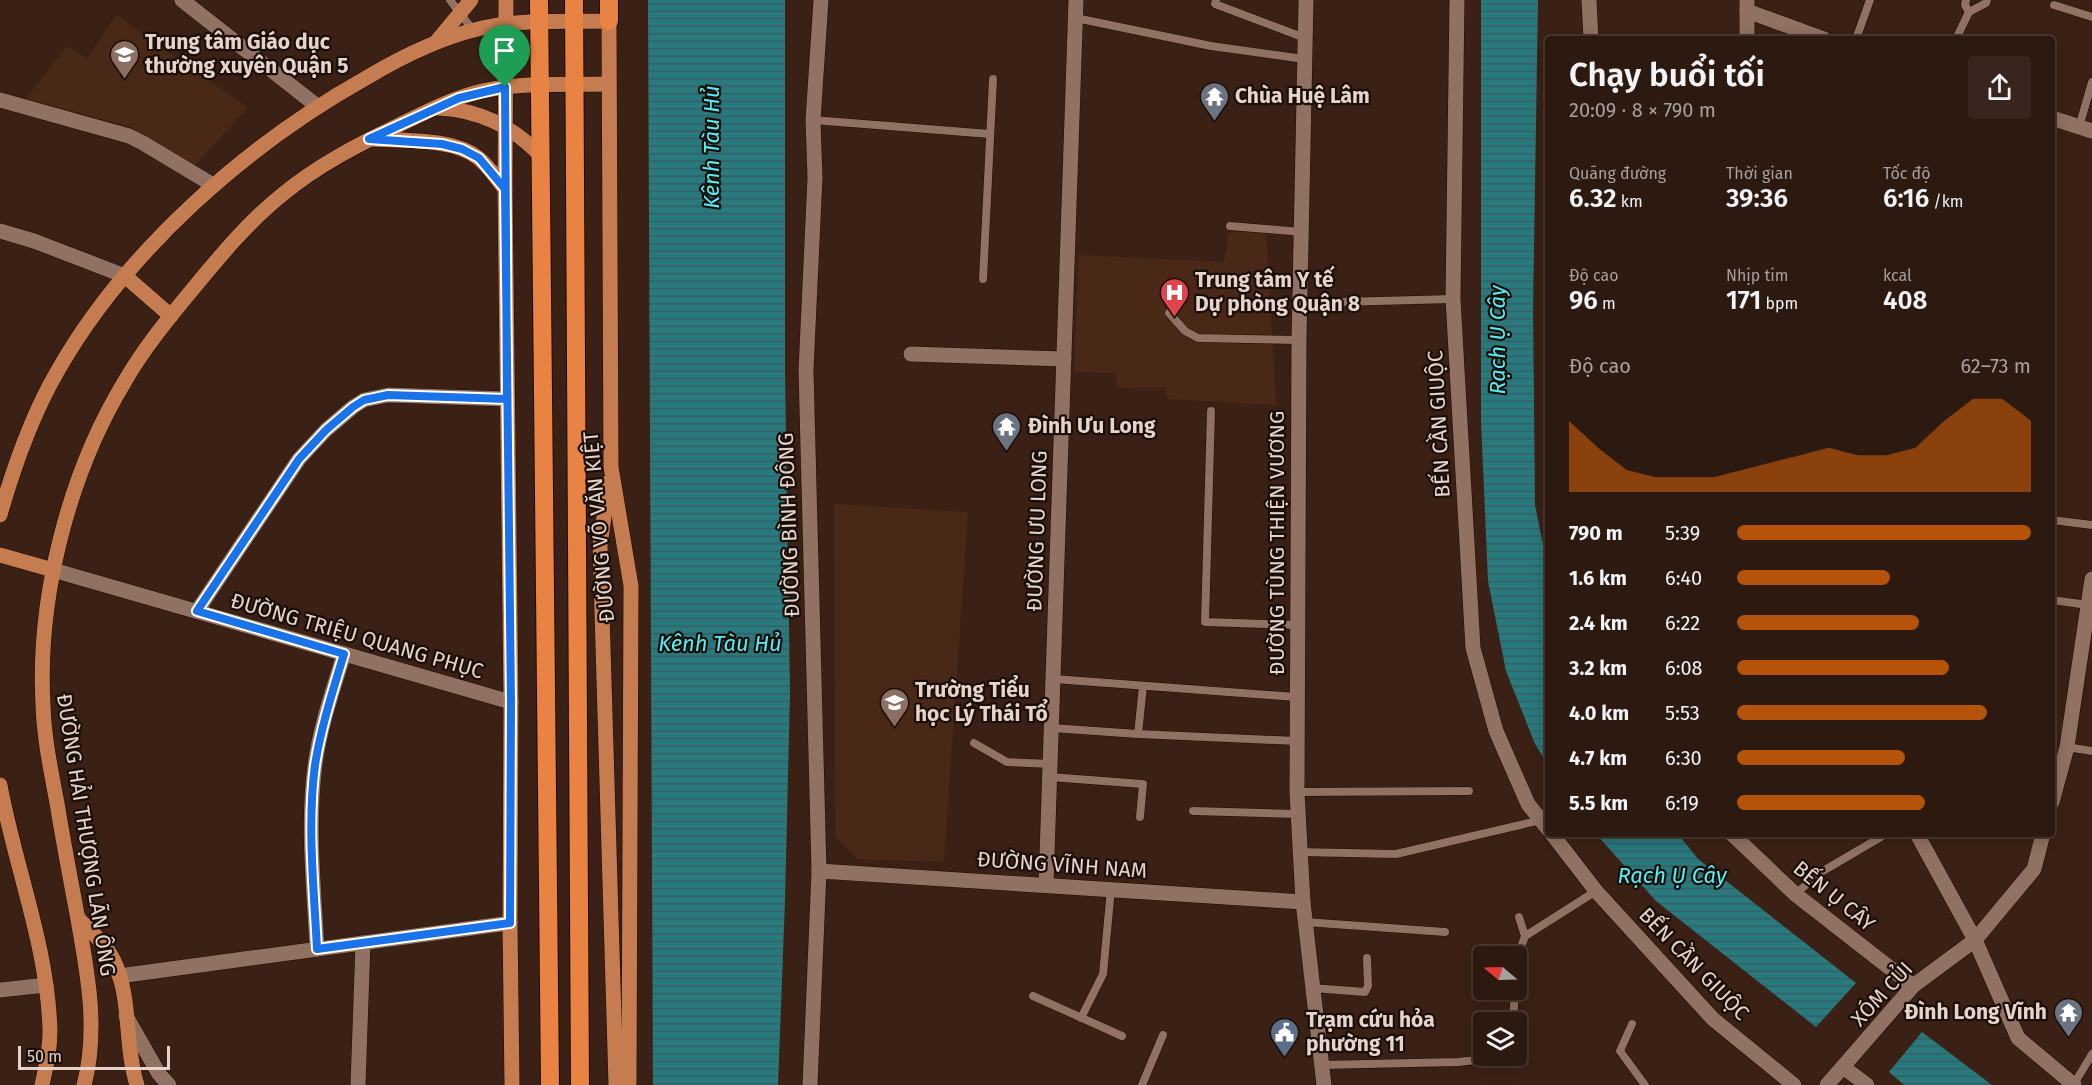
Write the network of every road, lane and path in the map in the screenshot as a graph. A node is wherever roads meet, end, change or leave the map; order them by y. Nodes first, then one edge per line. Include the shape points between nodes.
1 (182, 0) edge
2 (450, 0) edge
3 (471, 0) edge
4 (506, 0) edge
5 (539, 0) edge
6 (574, 0) edge
7 (609, 0) edge
8 (821, 0) edge
9 (1076, 0) edge
10 (1215, 0) edge
11 (1306, 0) edge
12 (1457, 0) edge
13 (1589, 0) edge
14 (1870, 0) edge
15 (1966, 0) edge
16 (1988, 0) edge
17 (2054, 5) dead end
18 (1747, 6) edge
19 (1969, 12) junction
20 (461, 14) junction
21 (2092, 16) edge
22 (1076, 18) junction
23 (609, 21) junction
24 (574, 22) junction
25 (539, 23) junction
26 (506, 24) junction
27 (473, 30) junction
28 (1591, 36) edge
29 (1747, 36) edge
30 (1817, 36) edge
31 (1857, 36) edge
32 (1957, 36) edge
33 (1305, 38) junction
34 (434, 45) junction
35 (1304, 59) junction
36 (993, 79) dead end
37 (2092, 82) edge
38 (608, 84) junction
39 (575, 85) junction
40 (540, 86) junction
41 (505, 87) junction
42 (0, 100) edge
43 (317, 106) junction
44 (435, 108) junction
45 (2055, 119) edge
46 (813, 120) junction
47 (505, 126) junction
48 (2085, 129) edge
49 (990, 134) junction
50 (369, 139) junction
51 (541, 156) junction
52 (213, 185) junction
53 (505, 189) junction
54 (1230, 226) dead end
55 (0, 231) edge
56 (1302, 232) junction
57 (125, 276) junction
58 (983, 279) dead end
59 (1453, 299) junction
60 (1301, 303) junction
61 (1169, 313) dead end
62 (171, 316) junction
63 (1299, 340) junction
64 (911, 354) dead end
65 (1064, 359) junction
66 (507, 399) junction
67 (1211, 411) dead end
68 (611, 467) junction
69 (0, 515) edge
70 (2055, 520) edge
71 (2092, 525) edge
72 (0, 555) edge
73 (53, 570) junction
74 (2092, 579) edge
75 (2055, 600) edge
76 (2088, 605) junction
77 (197, 611) junction
78 (1298, 625) junction
79 (344, 654) junction
80 (1054, 679) junction
81 (1143, 686) junction
82 (1296, 697) junction
83 (511, 702) junction
84 (1052, 728) junction
85 (1138, 734) junction
86 (1296, 741) junction
87 (974, 743) dead end
88 (2067, 747) junction
89 (2092, 751) edge
90 (1051, 771) junction
91 (0, 785) edge
92 (1469, 791) dead end
93 (2055, 791) edge
94 (1297, 792) junction
95 (1193, 811) dead end
96 (1297, 814) junction
97 (1140, 817) dead end
98 (1544, 824) edge
99 (1554, 837) edge
100 (1735, 837) edge
101 (1881, 837) edge
102 (1919, 837) edge
103 (2042, 837) edge
104 (1299, 852) junction
105 (819, 871) junction
106 (1046, 884) junction
107 (1111, 889) junction
108 (1596, 891) junction
109 (1795, 894) junction
110 (1303, 902) junction
111 (77, 917) junction
112 (1519, 917) dead end
113 (1305, 922) junction
114 (510, 923) junction
115 (1444, 932) dead end
116 (1525, 936) junction
117 (1974, 940) junction
118 (363, 943) junction
119 (1522, 946) edge
120 (317, 949) junction
121 (1366, 958) dead end
122 (119, 976) junction
123 (46, 985) junction
124 (1913, 986) junction
125 (1312, 988) junction
126 (0, 990) edge
127 (1033, 996) dead end
128 (126, 1016) junction
129 (1081, 1018) junction
130 (1632, 1024) dead end
131 (1163, 1035) dead end
132 (1122, 1036) dead end
133 (2092, 1054) edge
134 (1473, 1060) edge
135 (1321, 1065) junction
136 (1843, 1067) junction
137 (2074, 1084) edge
138 (42, 1085) edge
139 (84, 1085) edge
140 (137, 1085) edge
141 (169, 1085) edge
142 (358, 1085) edge
143 (512, 1085) edge
144 (550, 1085) edge
145 (580, 1085) edge
146 (616, 1085) edge
147 (629, 1085) edge
148 (810, 1085) edge
149 (1142, 1085) edge
150 (1324, 1085) edge
151 (1645, 1085) edge
152 (1794, 1085) edge
153 (1827, 1085) edge
154 (1867, 1085) edge

1 - 43 street
2 - 20 lane
3 - 20 main road
4 - 26 main road
5 - 25 highway
6 - 24 highway, ĐƯỜNG VÕ VĂN KIỆT
7 - 23 highway, ĐƯỜNG VÕ VĂN KIỆT
8 - 46 street, ĐƯỜNG BÌNH ĐÔNG
9 - 22 street, ĐƯỜNG ƯU LONG
10 - 33 lane via 1215,4
11 - 33 street, ĐƯỜNG TÙNG THIỆN VƯƠNG
12 - 59 street, BẾN CẦN GIUỘC
13 - 28 street
14 - 31 lane
15 - 19 lane
16 - 19 lane
17 - 21 lane
18 - 29 street
18 - 30 street
19 - 32 lane
20 - 27 lane
20 - 34 main road
22 - 35 lane via 1211,46
22 - 65 street, ĐƯỜNG ƯU LONG
23 - 24 main road
23 - 38 main road, ĐƯỜNG VÕ VĂN KIỆT
24 - 25 main road
24 - 39 highway, ĐƯỜNG VÕ VĂN KIỆT
25 - 26 main road
25 - 40 highway
26 - 27 main road
26 - 41 main road
27 - 34 main road
33 - 35 street, ĐƯỜNG TÙNG THIỆN VƯƠNG
34 - 43 main road via 381,69
35 - 56 street, ĐƯỜNG TÙNG THIỆN VƯƠNG
36 - 49 lane
37 - 48 lane
38 - 39 main road, ĐƯỜNG HẢI THƯỢNG LÃN ÔNG
38 - 68 main road, ĐƯỜNG VÕ VĂN KIỆT
39 - 40 main road, ĐƯỜNG HẢI THƯỢNG LÃN ÔNG
39 - 145 highway, ĐƯỜNG VÕ VĂN KIỆT
40 - 41 main road, ĐƯỜNG HẢI THƯỢNG LÃN ÔNG
40 - 51 highway
41 - 44 main road, ĐƯỜNG HẢI THƯỢNG LÃN ÔNG
41 - 47 main road
42 - 52 street via 129,136
43 - 52 main road
44 - 47 main road via 472,112
44 - 50 main road, ĐƯỜNG HẢI THƯỢNG LÃN ÔNG
45 - 48 street
46 - 49 lane
46 - 105 street, ĐƯỜNG BÌNH ĐÔNG via 815,178 806,370
47 - 51 main road
47 - 53 main road
49 - 58 lane
50 - 53 main road via 462,149 479,158
50 - 62 main road, ĐƯỜNG HẢI THƯỢNG LÃN ÔNG via 281,195 248,225
51 - 144 highway
52 - 57 main road
53 - 66 main road
54 - 56 lane
55 - 57 street
56 - 60 street, ĐƯỜNG TÙNG THIỆN VƯƠNG
57 - 62 main road
57 - 69 main road via 85,326 57,372 33,418
59 - 60 lane
59 - 98 street, BẾN CẦN GIUỘC via 1473,648 1496,731 1528,804
60 - 63 street, ĐƯỜNG TÙNG THIỆN VƯƠNG
61 - 63 lane via 1198,338
62 - 73 main road, ĐƯỜNG HẢI THƯỢNG LÃN ÔNG via 125,380 99,428 62,532
63 - 78 street, ĐƯỜNG TÙNG THIỆN VƯƠNG
64 - 65 street
65 - 80 street, ĐƯỜNG ƯU LONG
66 - 77 street via 388,395 364,400 353,407 299,459
66 - 83 main road
67 - 78 lane via 1205,622
68 - 146 main road via 600,545
68 - 147 main road, ĐƯỜNG VÕ VĂN KIỆT via 631,586
70 - 71 lane
72 - 73 main road
73 - 77 street, ĐƯỜNG TRIỆU QUANG PHỤC
73 - 111 main road, ĐƯỜNG HẢI THƯỢNG LÃN ÔNG via 44,629 43,707
74 - 76 street
75 - 76 lane
76 - 88 street
77 - 79 street, ĐƯỜNG TRIỆU QUANG PHỤC
78 - 82 street, ĐƯỜNG TÙNG THIỆN VƯƠNG
79 - 83 street, ĐƯỜNG TRIỆU QUANG PHỤC
79 - 120 street via 325,718 315,774 312,820
80 - 81 lane
80 - 84 street, ĐƯỜNG ƯU LONG
81 - 82 lane
81 - 85 lane
82 - 86 street, ĐƯỜNG TÙNG THIỆN VƯƠNG
83 - 114 main road
84 - 85 lane
84 - 90 street, ĐƯỜNG ƯU LONG
85 - 86 lane
86 - 94 street, ĐƯỜNG TÙNG THIỆN VƯƠNG
87 - 90 lane via 1007,762
88 - 89 lane
88 - 93 street
90 - 97 lane via 1143,784
90 - 106 street, ĐƯỜNG ƯU LONG
91 - 123 main road
92 - 94 lane
94 - 96 street, ĐƯỜNG TÙNG THIỆN VƯƠNG
95 - 96 lane
96 - 104 street, ĐƯỜNG TÙNG THIỆN VƯƠNG
98 - 104 lane via 1396,854
99 - 108 street, BẾN CẦN GIUỘC
100 - 109 street, BẾN Ụ CÂY
101 - 109 lane via 1823,871
102 - 117 street
103 - 117 street, XÓM CỦI via 2034,869
104 - 110 street, ĐƯỜNG TÙNG THIỆN VƯƠNG
105 - 106 street, ĐƯỜNG VĨNH NAM
105 - 148 street, ĐƯỜNG BÌNH ĐÔNG
106 - 107 street, ĐƯỜNG VĨNH NAM
107 - 110 street, ĐƯỜNG VĨNH NAM
107 - 129 lane via 1103,974
108 - 116 lane
108 - 152 street, BẾN CẦN GIUỘC via 1713,1019
109 - 124 street, BẾN Ụ CÂY
110 - 113 street, ĐƯỜNG TÙNG THIỆN VƯƠNG
111 - 122 main road via 106,948
111 - 139 main road, ĐƯỜNG HẢI THƯỢNG LÃN ÔNG via 90,1003
112 - 116 lane
113 - 115 lane
113 - 125 street, ĐƯỜNG TÙNG THIỆN VƯƠNG
114 - 118 street
114 - 143 main road
116 - 119 lane
117 - 124 street, XÓM CỦI
117 - 137 street via 2018,1038
118 - 120 street
118 - 142 street
120 - 122 street
121 - 125 lane via 1365,992
122 - 128 main road
123 - 126 street
123 - 138 main road via 50,1032
124 - 136 street, XÓM CỦI
125 - 135 street, ĐƯỜNG TÙNG THIỆN VƯƠNG
127 - 129 lane
128 - 140 main road
128 - 141 street
129 - 132 lane
130 - 151 lane via 1620,1051
131 - 149 lane
133 - 137 lane
134 - 135 lane
135 - 150 street, ĐƯỜNG TÙNG THIỆN VƯƠNG
136 - 153 street, XÓM CỦI
136 - 154 street

